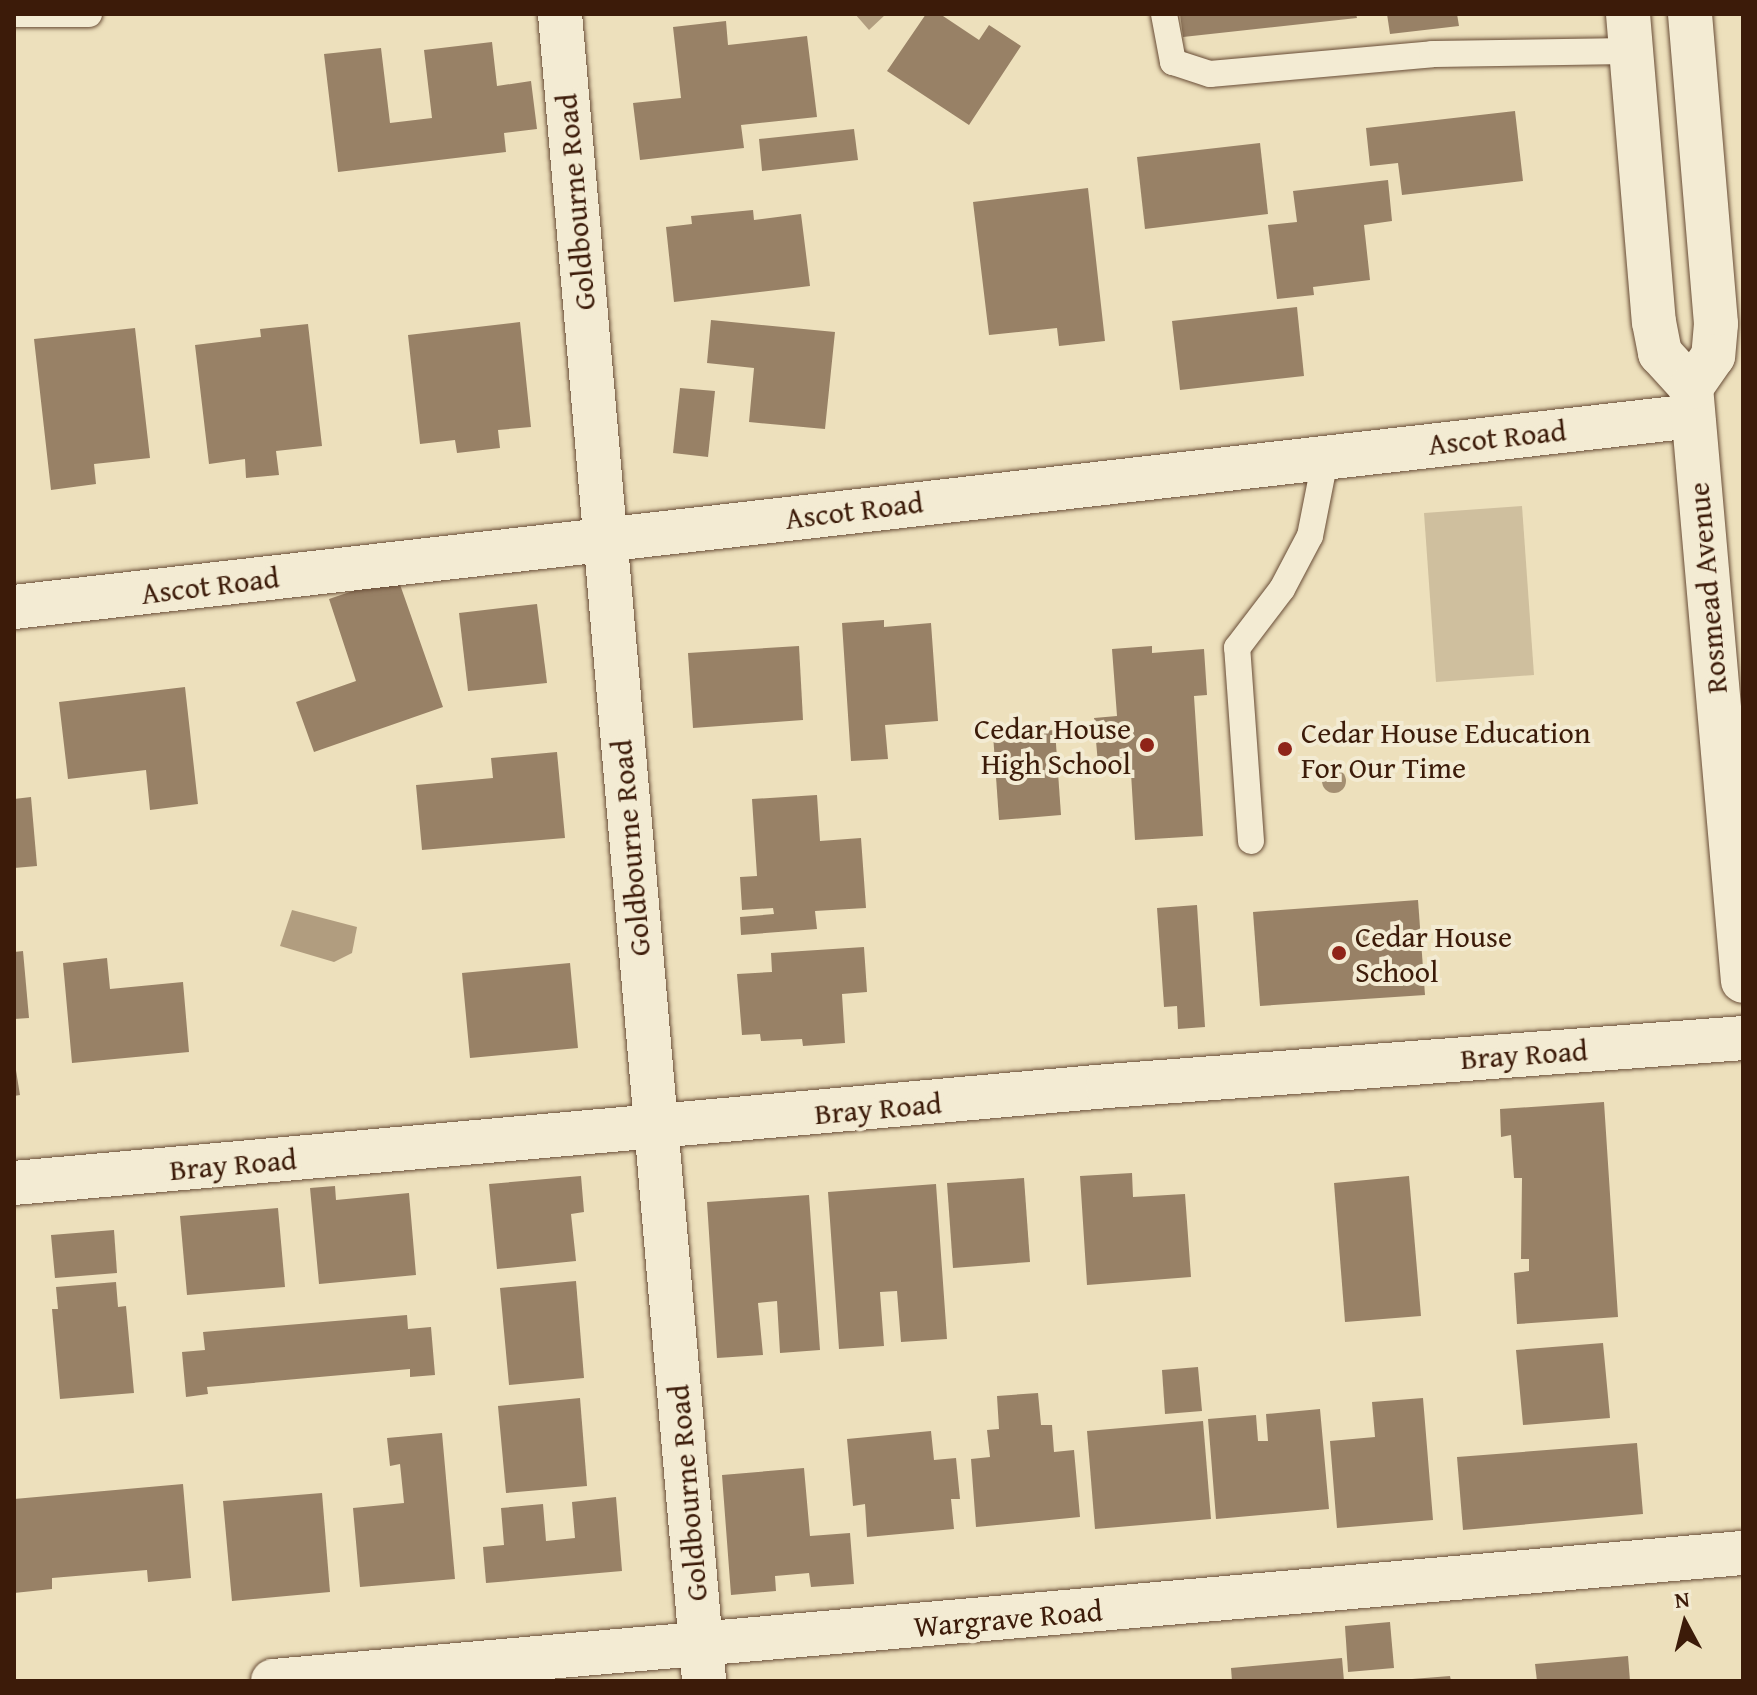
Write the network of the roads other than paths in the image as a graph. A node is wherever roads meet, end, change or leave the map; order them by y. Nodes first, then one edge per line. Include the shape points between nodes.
1 (14, 14) edge
2 (89, 14) edge
3 (560, 14) edge
4 (1164, 14) edge
5 (1690, 14) edge
6 (1630, 33) edge
7 (1692, 402) junction
8 (1326, 455) junction
9 (602, 540) junction
10 (14, 607) edge
11 (1251, 841) dead end
12 (1743, 981) edge
13 (1743, 1038) edge
14 (655, 1129) junction
15 (14, 1183) edge
16 (1743, 1553) edge
17 (703, 1663) edge
18 (273, 1681) edge

1 - 2 lane
3 - 9 street, Goldbourne Road
4 - 6 lane via 1173,62 1210,74
5 - 7 street via 1716,324 1713,356
6 - 7 street via 1654,322 1660,353
7 - 8 street, Ascot Road
7 - 12 street, Rosmead Avenue
8 - 9 street, Ascot Road
8 - 11 lane via 1310,536 1282,589 1237,648
9 - 10 street, Ascot Road
9 - 14 street, Goldbourne Road
13 - 14 street, Bray Road via 1124,1085
14 - 15 street, Bray Road
14 - 17 street, Goldbourne Road
16 - 17 street, Wargrave Road
17 - 18 street, Wargrave Road

